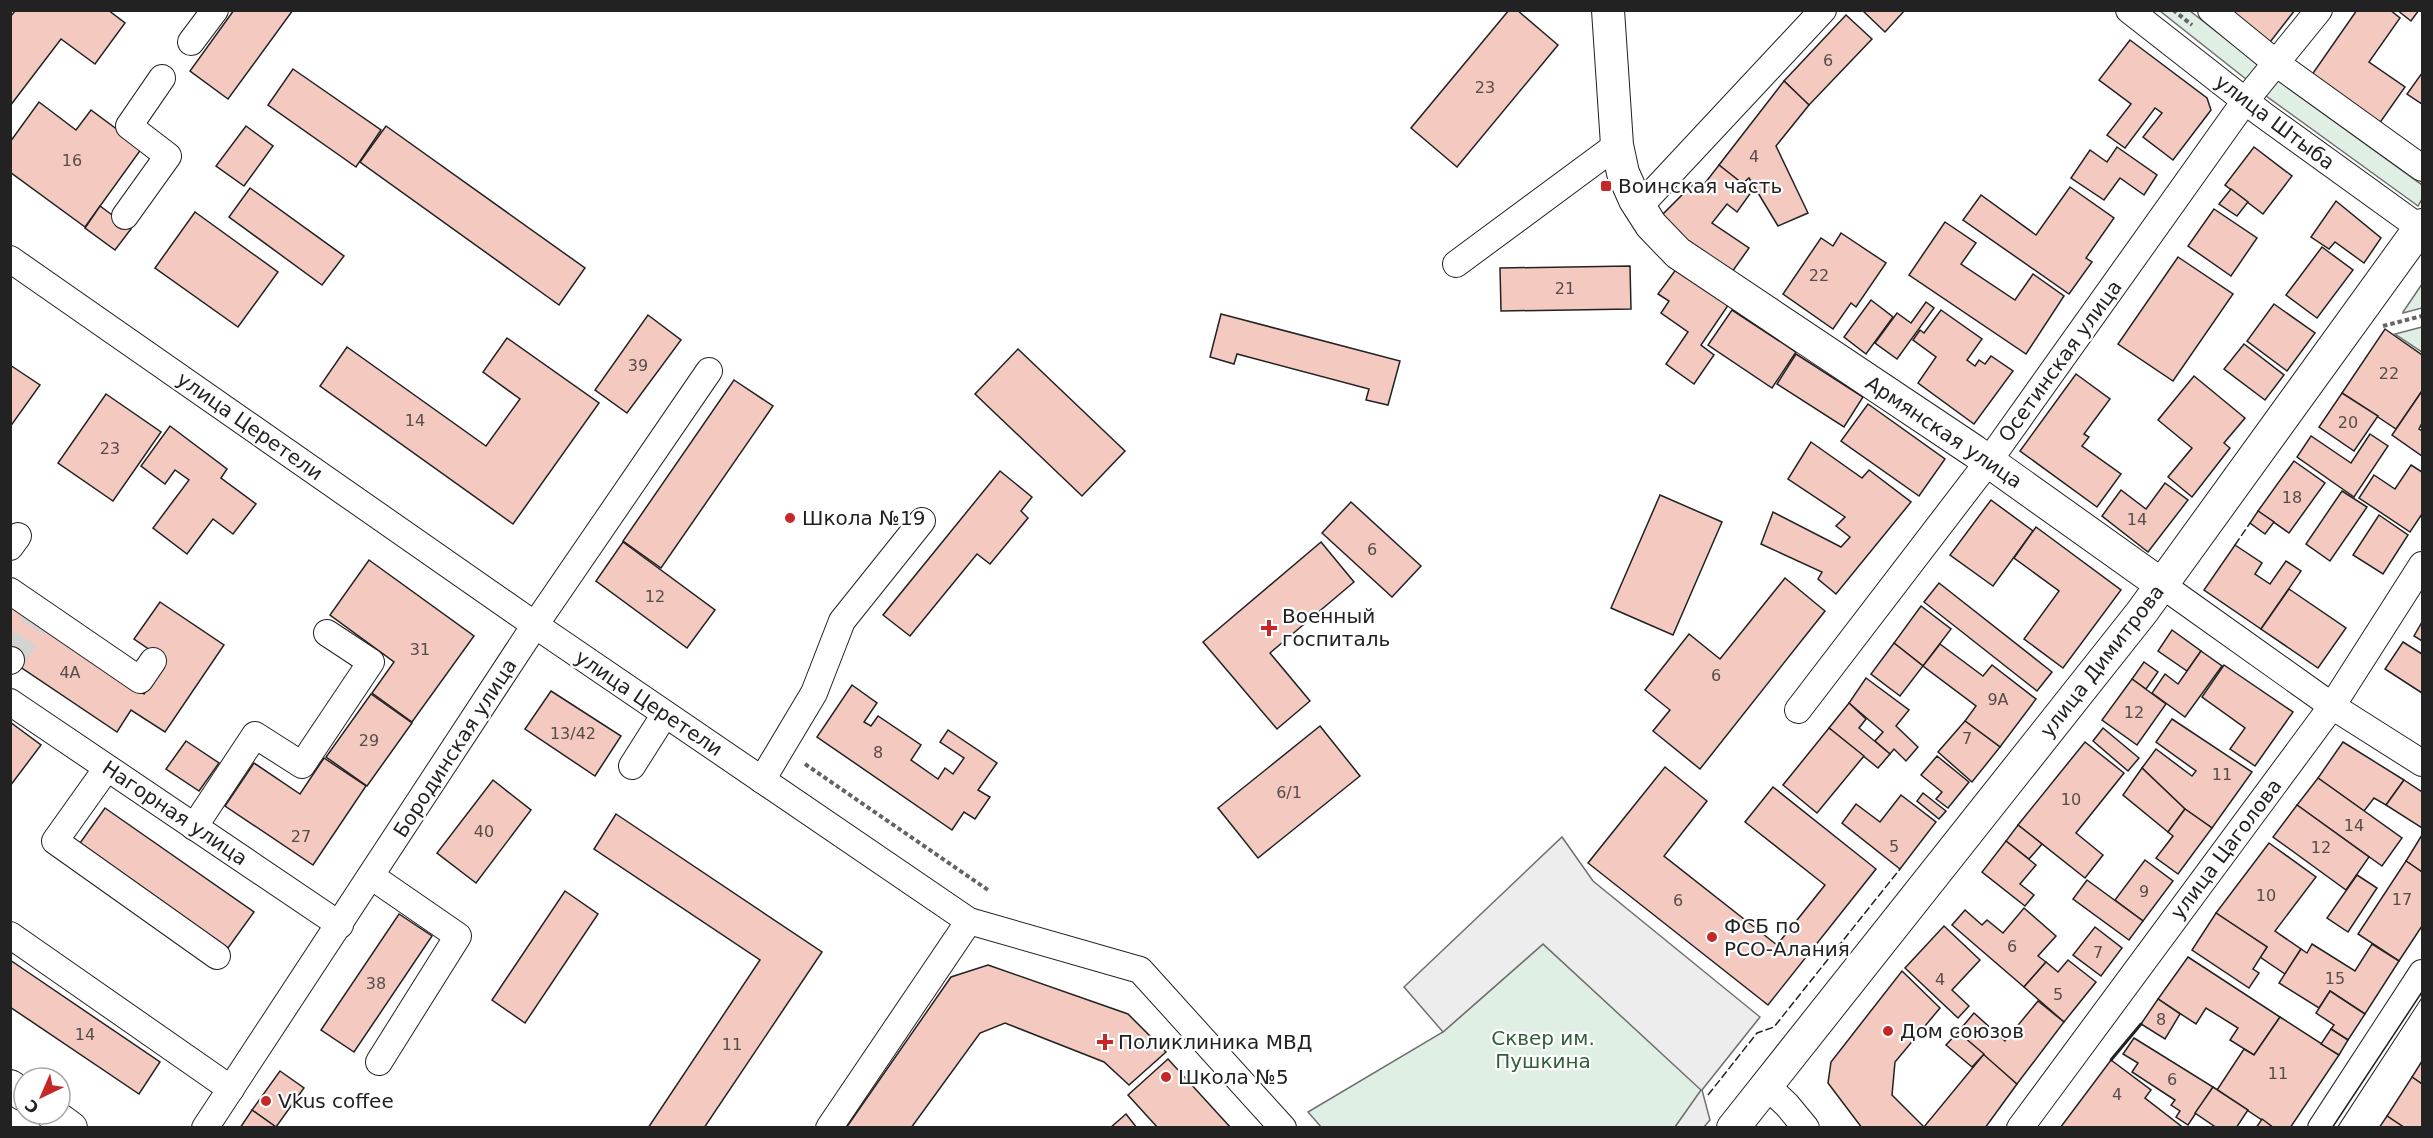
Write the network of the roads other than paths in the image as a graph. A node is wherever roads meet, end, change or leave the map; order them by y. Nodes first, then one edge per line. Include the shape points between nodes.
1 (215, 10) edge
2 (1608, 10) edge
3 (1824, 10) edge
4 (2129, 10) edge
5 (2211, 10) edge
6 (2319, 10) edge
7 (191, 42) dead end
8 (2276, 63) junction
9 (162, 78) dead end
10 (2245, 101) junction
11 (1617, 145) junction
12 (2422, 168) edge
13 (1639, 207) junction
14 (125, 216) dead end
15 (2422, 228) edge
16 (10, 259) edge
17 (1456, 264) dead end
18 (709, 371) dead end
19 (1988, 462) junction
20 (922, 521) dead end
21 (2422, 565) edge
22 (2162, 585) junction
23 (10, 591) edge
24 (535, 626) junction
25 (327, 633) dead end
26 (153, 661) dead end
27 (10, 702) edge
28 (2332, 706) junction
29 (1798, 710) dead end
30 (665, 714) junction
31 (2422, 763) edge
32 (632, 766) dead end
33 (107, 768) junction
34 (762, 780) junction
35 (194, 826) junction
36 (371, 876) junction
37 (969, 921) junction
38 (340, 925) junction
39 (10, 935) edge
40 (217, 957) dead end
41 (2422, 974) edge
42 (379, 1062) dead end
43 (1767, 1086) junction
44 (231, 1089) junction
45 (205, 1128) edge
46 (829, 1128) edge
47 (1283, 1128) edge
48 (1733, 1128) edge
49 (1806, 1128) edge
50 (2020, 1128) edge
51 (2321, 1128) edge

1 - 7 street
2 - 11 main road, Армянская улица
3 - 13 street
4 - 10 street, улица Штыба
5 - 8 street
6 - 8 street, Осетинская улица
8 - 10 street, Осетинская улица
8 - 12 street
9 - 14 street via 129,126 168,156
10 - 15 street, улица Штыба
10 - 19 street, Осетинская улица
11 - 13 main road, Армянская улица via 1623,173
11 - 17 street
13 - 19 main road, Армянская улица via 1678,253
15 - 22 main road, улица Димитрова
16 - 24 street, улица Церетели
18 - 24 street, Бородинская улица
19 - 22 main road, Армянская улица
19 - 29 street, Осетинская улица
20 - 34 street via 842,621 814,693
21 - 28 street, улица Цаголова
22 - 28 street, Армянская улица
22 - 43 main road, улица Димитрова
23 - 26 street via 39,617 140,680
24 - 30 street, улица Церетели
24 - 36 street, Бородинская улица
25 - 35 street via 370,663 302,765 255,735
27 - 33 street, Нагорная улица
28 - 31 street, Армянская улица
28 - 50 street, улица Цаголова
30 - 32 street
30 - 34 street, улица Церетели
33 - 35 street, Нагорная улица
33 - 40 street via 55,841
34 - 37 street, улица Церетели
35 - 38 street, Нагорная улица
36 - 38 street, Бородинская улица
36 - 42 street via 458,936
37 - 46 street
37 - 47 street, улица Церетели via 1140,970
38 - 44 street, Бородинская улица
39 - 44 street
41 - 51 street
43 - 48 main road, улица Димитрова
43 - 49 street
44 - 45 street, Бородинская улица

